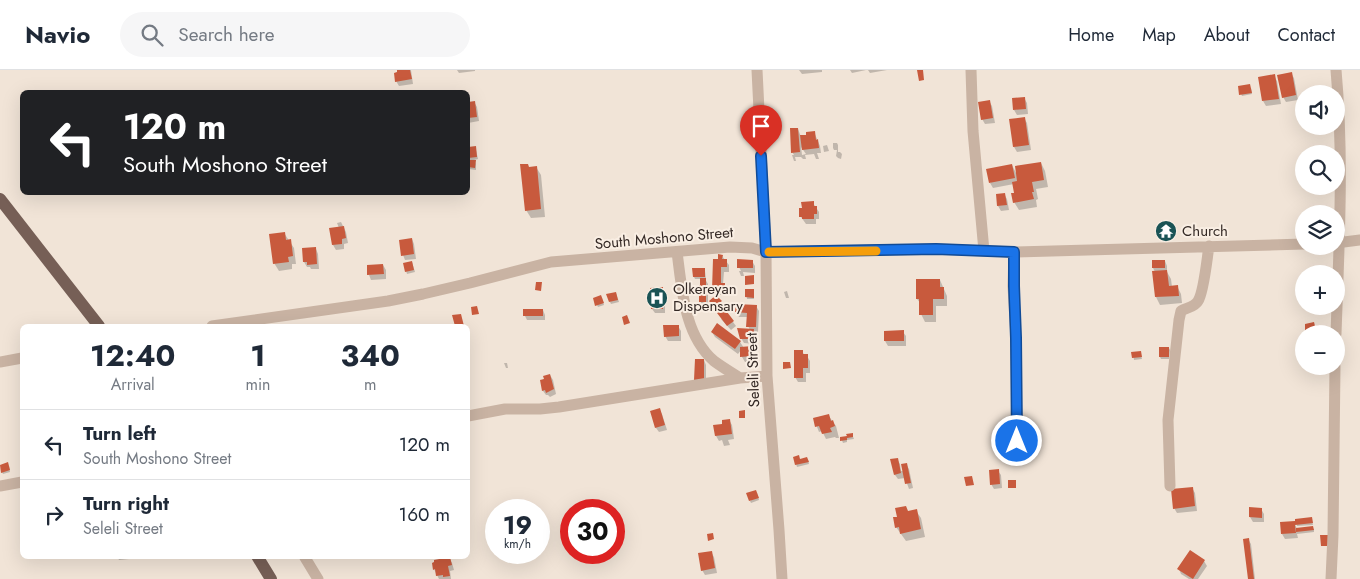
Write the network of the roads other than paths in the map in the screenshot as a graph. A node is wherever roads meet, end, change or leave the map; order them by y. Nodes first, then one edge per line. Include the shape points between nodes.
1 (757, 70) edge
2 (970, 70) edge
3 (1336, 70) edge
4 (0, 198) edge
5 (1340, 205) edge
6 (1360, 240) edge
7 (1345, 242) edge
8 (1295, 244) edge
9 (1209, 246) junction
10 (984, 251) junction
11 (677, 252) junction
12 (766, 252) junction
13 (1014, 252) junction
14 (1337, 255) edge
15 (96, 324) edge
16 (226, 324) edge
17 (1336, 325) edge
18 (20, 358) edge
19 (0, 362) edge
20 (1335, 375) edge
21 (767, 376) junction
22 (740, 378) junction
23 (470, 416) edge
24 (1017, 441) dead end
25 (20, 482) edge
26 (0, 486) edge
27 (1170, 486) dead end
28 (259, 559) edge
29 (306, 559) edge
30 (271, 579) edge
31 (318, 579) edge
32 (782, 579) edge
33 (1331, 579) edge

1 - 12 street, Seleli Street
2 - 10 street
3 - 5 street via 1341,157
4 - 15 main road
6 - 7 street
8 - 9 street, South Moshono Street
9 - 13 street, South Moshono Street
9 - 27 street via 1198,301 1181,311 1178,320 1168,420
10 - 12 street, South Moshono Street
10 - 13 street, South Moshono Street
11 - 12 street, South Moshono Street via 742,247
11 - 16 street, South Moshono Street via 551,262 415,296
11 - 22 street via 684,304 700,345 713,360
12 - 21 street, Seleli Street
13 - 24 street
14 - 17 street
18 - 19 street
20 - 33 street
21 - 22 street
21 - 32 street, Seleli Street
22 - 23 street via 559,408 505,409
25 - 26 street
28 - 30 main road
29 - 31 street

